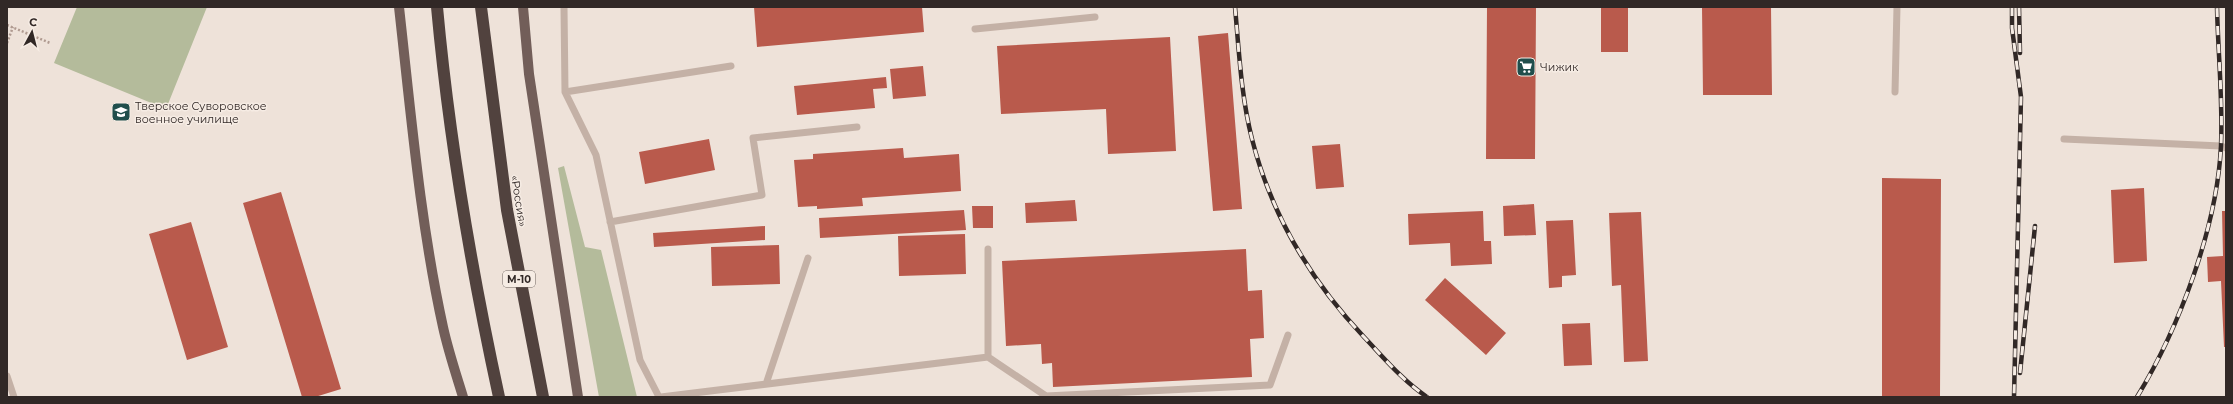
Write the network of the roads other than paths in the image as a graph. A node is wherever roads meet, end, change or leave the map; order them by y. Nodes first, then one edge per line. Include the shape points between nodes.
1 (399, 7) edge
2 (437, 7) edge
3 (481, 7) edge
4 (523, 7) edge
5 (564, 7) edge
6 (1897, 7) edge
7 (1095, 17) dead end
8 (975, 29) dead end
9 (731, 66) dead end
10 (565, 92) junction
11 (1895, 92) dead end
12 (858, 127) dead end
13 (2064, 139) dead end
14 (2226, 148) edge
15 (610, 222) junction
16 (988, 250) dead end
17 (808, 258) dead end
18 (1288, 336) dead end
19 (988, 357) junction
20 (7, 376) edge
21 (766, 384) junction
22 (14, 397) edge
23 (463, 397) edge
24 (499, 397) edge
25 (543, 397) edge
26 (578, 397) edge
27 (660, 397) edge

1 - 23 main road via 419,183 435,287 443,328
2 - 24 highway via 456,166 476,287
3 - 25 highway, «Россия» / М-10 via 500,160 523,298
4 - 26 main road via 528,74
5 - 10 lane
6 - 11 lane
7 - 8 lane
9 - 10 lane
10 - 15 lane via 596,155
12 - 15 lane via 753,138 762,195
13 - 14 lane
15 - 27 lane via 640,360
16 - 19 lane
17 - 21 lane
18 - 19 lane via 1270,385 1046,396
19 - 21 lane
20 - 22 lane
21 - 27 lane

